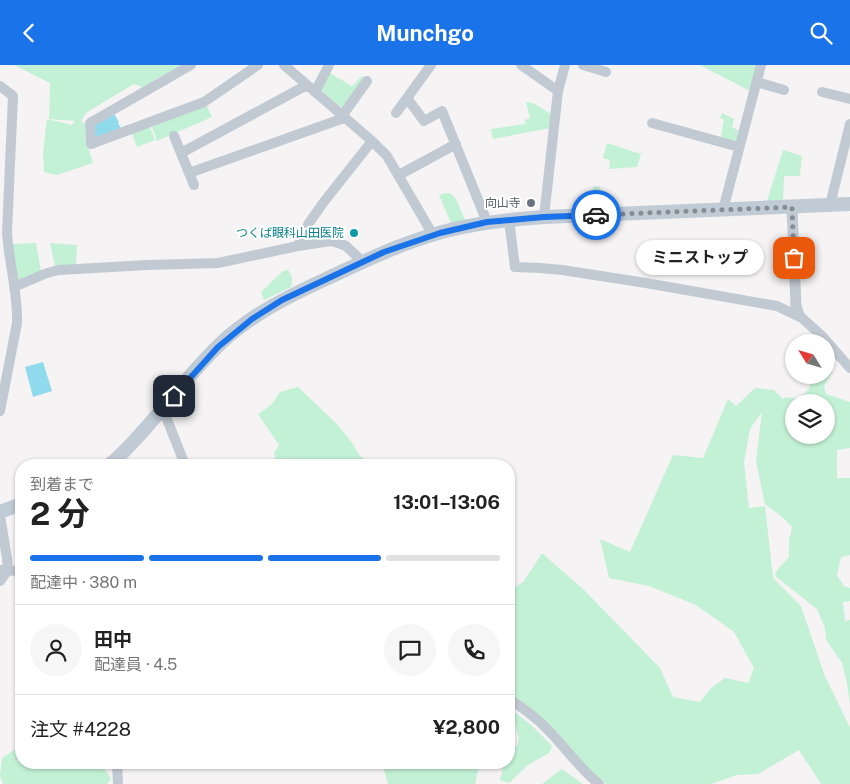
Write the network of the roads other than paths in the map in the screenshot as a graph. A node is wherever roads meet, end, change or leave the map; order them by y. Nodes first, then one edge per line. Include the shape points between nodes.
1 (191, 65) edge
2 (258, 65) edge
3 (284, 65) edge
4 (329, 65) edge
5 (431, 65) edge
6 (521, 65) edge
7 (566, 65) edge
8 (583, 65) edge
9 (761, 65) edge
10 (606, 72) dead end
11 (367, 81) dead end
12 (757, 82) junction
13 (0, 86) edge
14 (311, 89) junction
15 (784, 90) dead end
16 (558, 91) junction
17 (822, 92) dead end
18 (407, 98) junction
19 (850, 99) edge
20 (396, 113) dead end
21 (343, 117) junction
22 (652, 123) dead end
23 (850, 124) edge
24 (174, 136) dead end
25 (372, 141) junction
26 (848, 142) edge
27 (456, 144) junction
28 (740, 147) junction
29 (181, 153) junction
30 (189, 173) junction
31 (399, 175) junction
32 (194, 185) dead end
33 (850, 204) edge
34 (830, 205) junction
35 (792, 207) junction
36 (723, 210) junction
37 (544, 217) junction
38 (509, 220) junction
39 (487, 222) junction
40 (433, 235) junction
41 (298, 246) junction
42 (363, 262) junction
43 (14, 287) junction
44 (799, 315) junction
45 (850, 368) edge
46 (163, 409) junction
47 (0, 411) edge
48 (115, 459) edge
49 (183, 459) edge
50 (15, 506) edge
51 (0, 512) edge
52 (0, 517) edge
53 (3, 569) edge
54 (0, 581) edge
55 (515, 703) edge
56 (117, 769) edge
57 (118, 784) edge
58 (599, 784) edge

1 - 2 street via 90,123 91,144 204,102
3 - 14 street
4 - 14 street
5 - 18 street
6 - 16 street
7 - 16 street
8 - 10 street
9 - 12 street
11 - 21 street
12 - 15 street
12 - 28 street
13 - 43 street via 13,96 7,233
14 - 21 street
14 - 29 street
16 - 37 street
17 - 19 street
18 - 20 street
18 - 27 street via 424,121 442,111
21 - 25 street
21 - 30 street
22 - 28 street
23 - 26 street
24 - 29 street
25 - 31 street
25 - 41 street via 323,203
26 - 34 street
27 - 31 street
27 - 39 street
28 - 36 street
29 - 30 street
30 - 32 street
31 - 40 street
33 - 34 main road
34 - 35 main road
35 - 36 main road
35 - 44 street
36 - 37 main road
37 - 38 main road
38 - 39 main road
38 - 44 street via 515,267 562,270 646,283 771,305
39 - 40 main road
40 - 42 main road
41 - 42 street via 331,241 346,246
41 - 43 street via 218,263 59,271
42 - 46 main road via 282,300 252,319 218,347
43 - 47 street via 17,323
44 - 45 street
46 - 48 main road
46 - 49 street
50 - 51 main road
52 - 53 street via 7,558
53 - 54 street
55 - 58 street via 544,726
56 - 57 street

